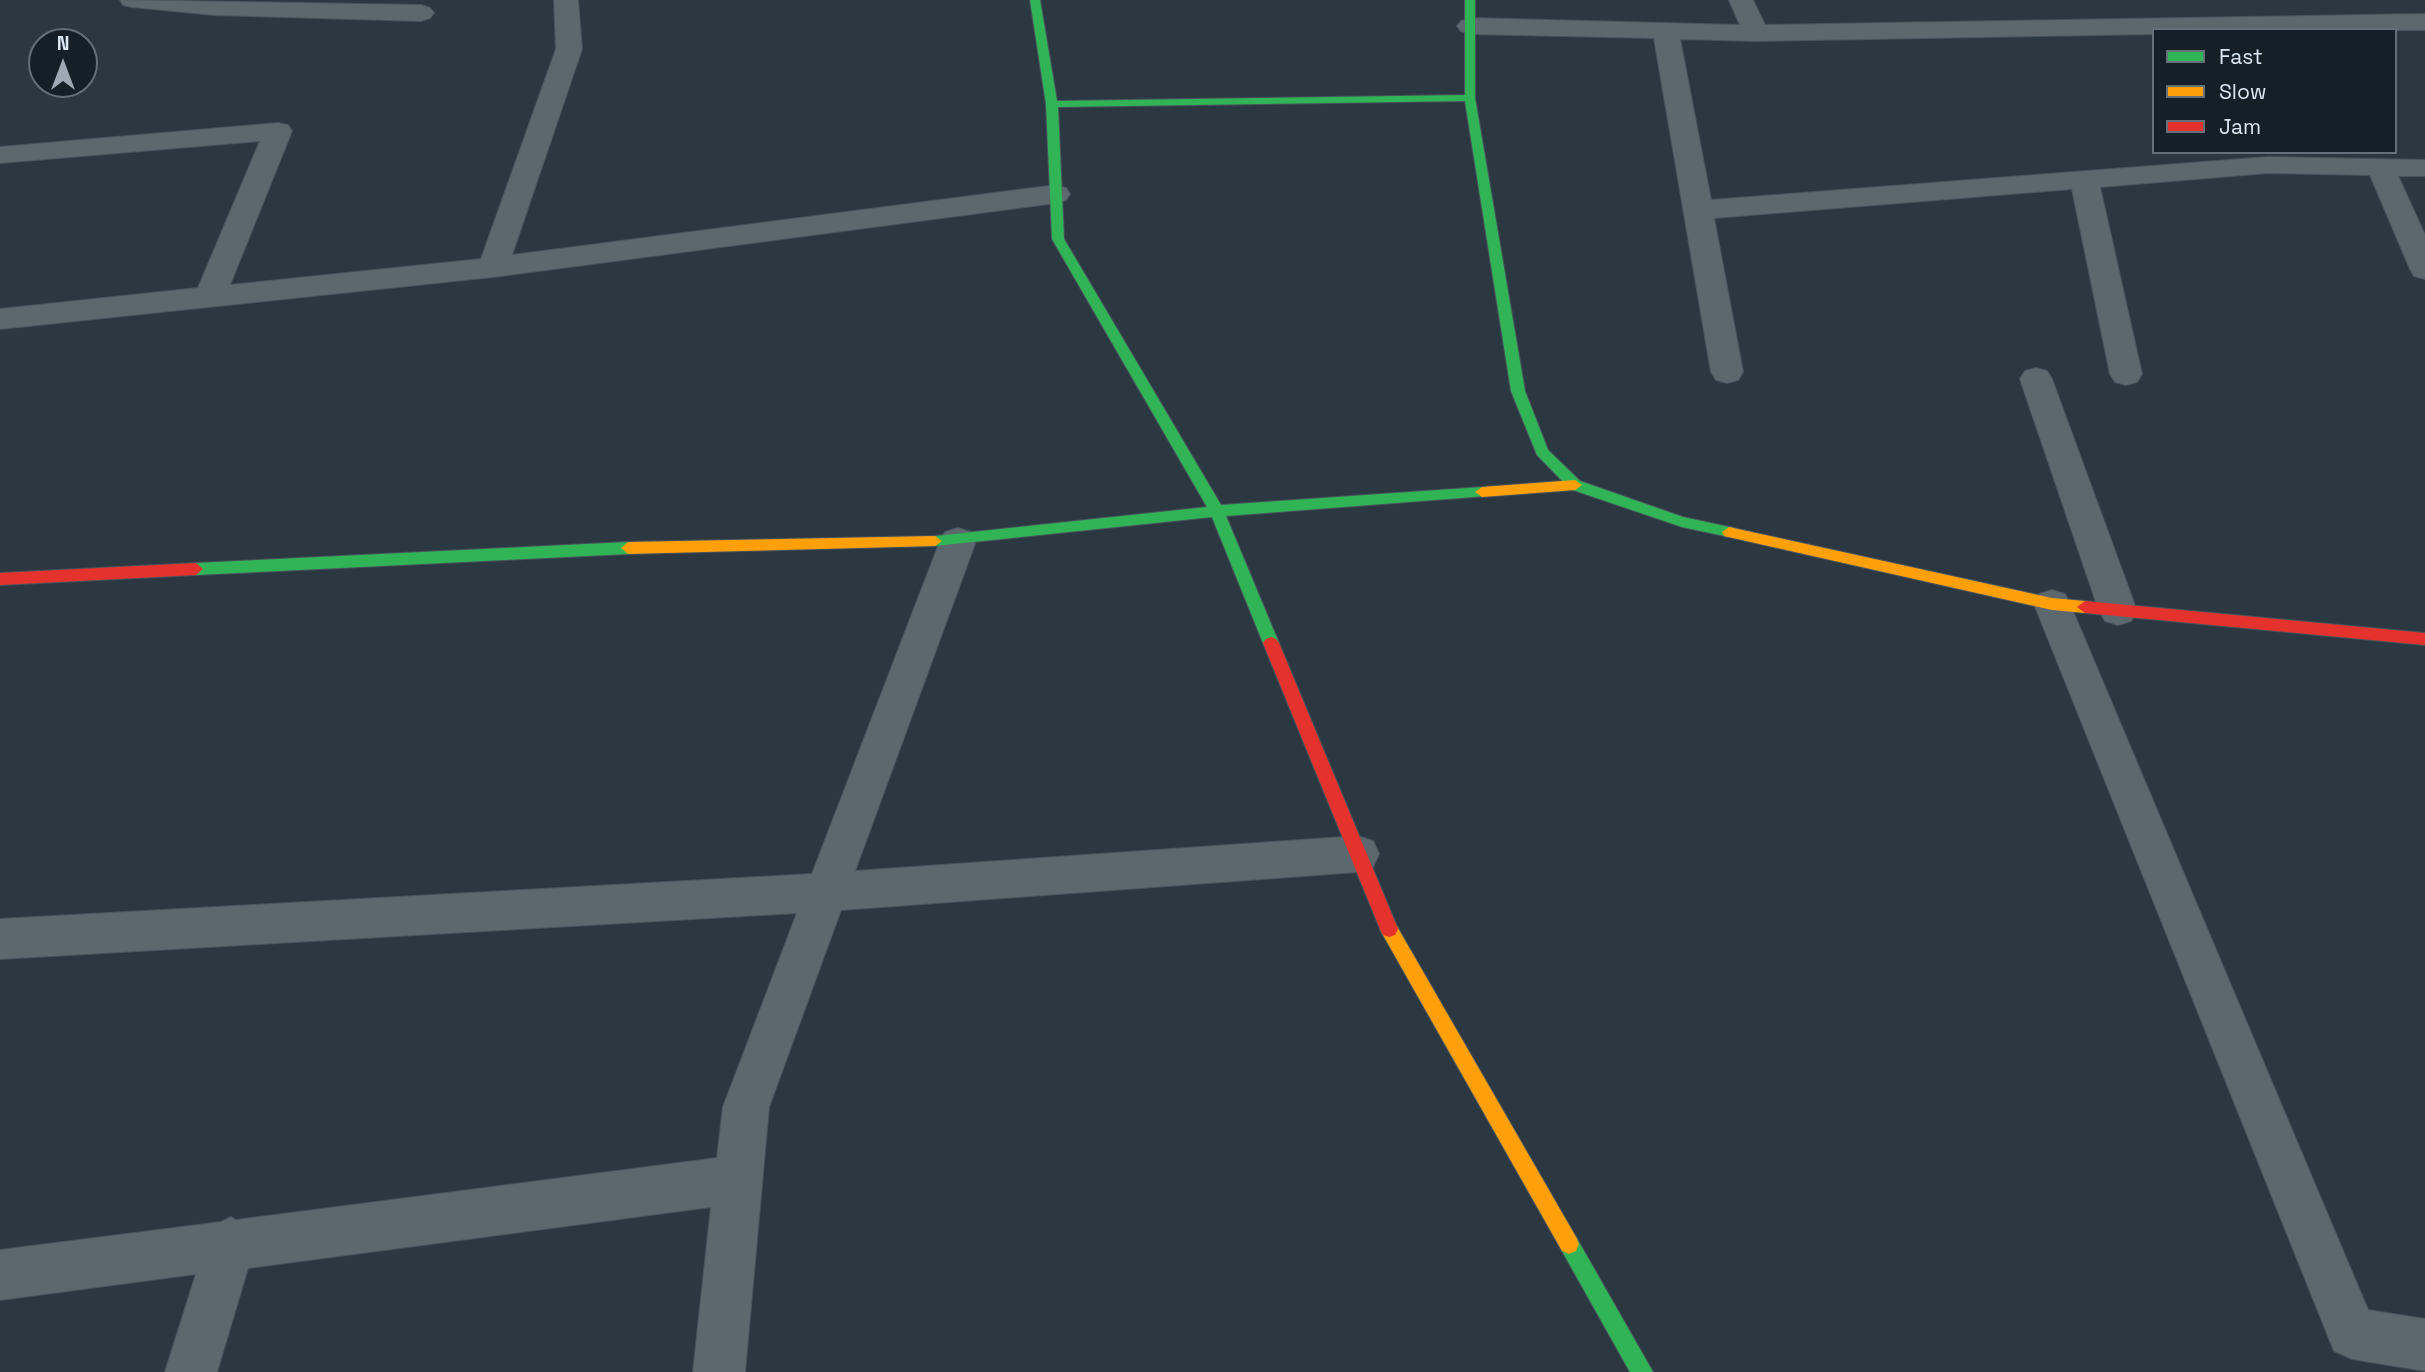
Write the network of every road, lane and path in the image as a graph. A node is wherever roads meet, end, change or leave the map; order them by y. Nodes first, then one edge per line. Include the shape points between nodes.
1 (132, 0) edge
2 (566, 0) edge
3 (1035, 0) edge
4 (1471, 0) edge
5 (1741, 0) edge
6 (2163, 0) edge
7 (218, 4) edge
8 (421, 13) dead end
9 (2425, 22) edge
10 (1470, 26) junction
11 (2160, 26) junction
12 (1666, 31) junction
13 (1756, 33) junction
14 (1470, 98) junction
15 (1052, 104) junction
16 (0, 155) edge
17 (2379, 167) junction
18 (2425, 168) edge
19 (2084, 179) junction
20 (1056, 194) junction
21 (1698, 209) junction
22 (493, 267) junction
23 (2425, 269) edge
24 (210, 297) junction
25 (0, 318) edge
26 (1727, 372) dead end
27 (2126, 374) dead end
28 (2036, 380) dead end
29 (1575, 485) junction
30 (1217, 512) junction
31 (958, 541) junction
32 (0, 579) edge
33 (2052, 604) junction
34 (2118, 611) junction
35 (2425, 639) edge
36 (1358, 854) junction
37 (827, 892) junction
38 (0, 939) edge
39 (738, 1179) junction
40 (231, 1242) junction
41 (0, 1275) edge
42 (2425, 1345) edge
43 (191, 1372) edge
44 (719, 1372) edge
45 (1642, 1372) edge

1 - 7 street
2 - 22 street via 569,49
3 - 15 street
4 - 10 street
5 - 13 street
6 - 11 street
7 - 8 street
9 - 11 street
10 - 12 street
10 - 14 street
11 - 13 street via 1954,20
12 - 13 street
12 - 21 street
14 - 15 street
14 - 29 street via 1518,391 1542,452
15 - 20 street
16 - 24 street via 278,131
17 - 18 street
17 - 19 street via 2268,165
17 - 23 street
19 - 21 street
19 - 27 street
20 - 22 street
20 - 30 street via 1058,239
21 - 26 street
22 - 24 street
24 - 25 street
28 - 34 street
29 - 30 street
29 - 33 street via 1682,522
30 - 31 street
30 - 36 street
31 - 32 street via 675,546
31 - 37 street
33 - 34 street
33 - 42 street via 2352,1333
34 - 35 street
36 - 37 street
36 - 45 street via 1391,934
37 - 38 street
37 - 39 street via 746,1107
39 - 40 street
39 - 44 street
40 - 41 street
40 - 43 street

